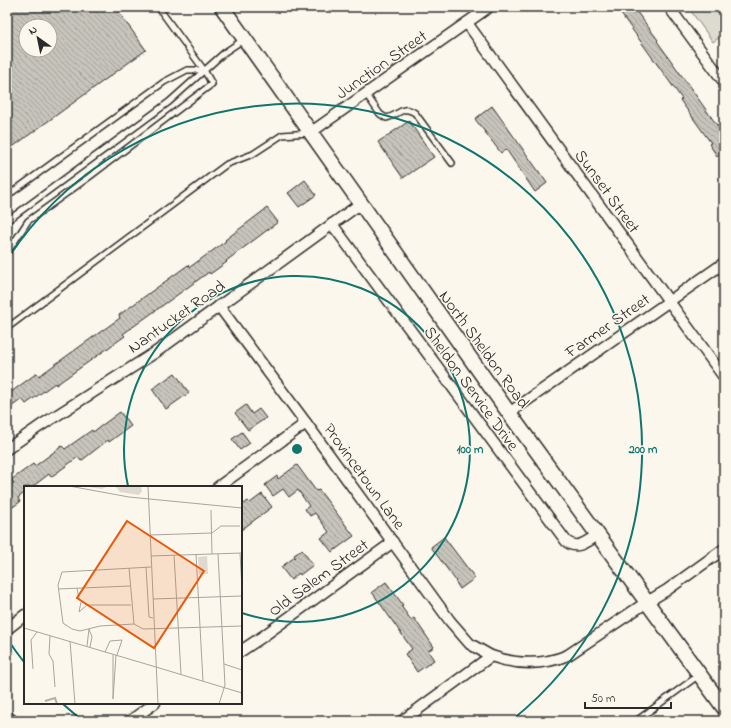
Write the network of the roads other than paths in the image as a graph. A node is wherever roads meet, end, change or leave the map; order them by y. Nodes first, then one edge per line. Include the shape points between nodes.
1 (158, 7) edge
2 (222, 7) edge
3 (490, 7) edge
4 (669, 7) edge
5 (467, 23) junction
6 (244, 39) junction
7 (204, 70) junction
8 (724, 82) edge
9 (366, 94) junction
10 (310, 133) junction
11 (452, 163) dead end
12 (7, 196) edge
13 (360, 204) junction
14 (7, 221) edge
15 (332, 224) junction
16 (7, 253) edge
17 (724, 262) edge
18 (669, 301) junction
19 (219, 306) junction
20 (7, 328) edge
21 (724, 377) edge
22 (509, 413) junction
23 (306, 423) junction
24 (7, 449) edge
25 (219, 486) edge
26 (598, 535) junction
27 (393, 542) junction
28 (724, 549) edge
29 (647, 602) junction
30 (24, 616) edge
31 (7, 629) edge
32 (242, 650) edge
33 (491, 656) junction
34 (700, 674) junction
35 (155, 704) edge
36 (724, 708) edge
37 (7, 716) edge
38 (13, 721) edge
39 (130, 721) edge
40 (402, 721) edge
41 (636, 721) edge

1 - 7 lane
2 - 6 main road, North Sheldon Road
3 - 5 street, Junction Street
4 - 8 street
5 - 9 street, Junction Street
5 - 18 street, Sunset Street
6 - 7 lane
6 - 10 main road, North Sheldon Road
7 - 12 lane via 187,70 164,82
7 - 14 lane via 169,102
7 - 16 lane via 212,84 28,221
9 - 10 street, Junction Street
9 - 11 lane via 380,114 386,118 405,109 415,113
10 - 13 main road, North Sheldon Road
10 - 20 lane via 282,135 253,154 227,164
13 - 15 street, Nantucket Road
13 - 22 main road, North Sheldon Road
15 - 19 street, Nantucket Road
15 - 26 street, Sheldon Service Drive via 566,541 573,546 580,546
17 - 18 street, Farmer Street
18 - 21 street, Sunset Street
18 - 22 street, Farmer Street
19 - 23 street, Provincetown Lane
19 - 24 street, Nantucket Road via 156,352
22 - 26 main road, North Sheldon Road
23 - 25 street
23 - 27 street, Provincetown Lane
26 - 29 main road, North Sheldon Road
27 - 32 street, Old Salem Street
27 - 33 street, Provincetown Lane via 450,621 470,644
28 - 29 street, Provincetown Lane
29 - 33 street, Provincetown Lane via 577,650 558,659 523,664
29 - 34 main road, North Sheldon Road
30 - 31 street
33 - 40 street
34 - 36 main road, North Sheldon Road
34 - 41 lane
35 - 39 street
37 - 38 street

